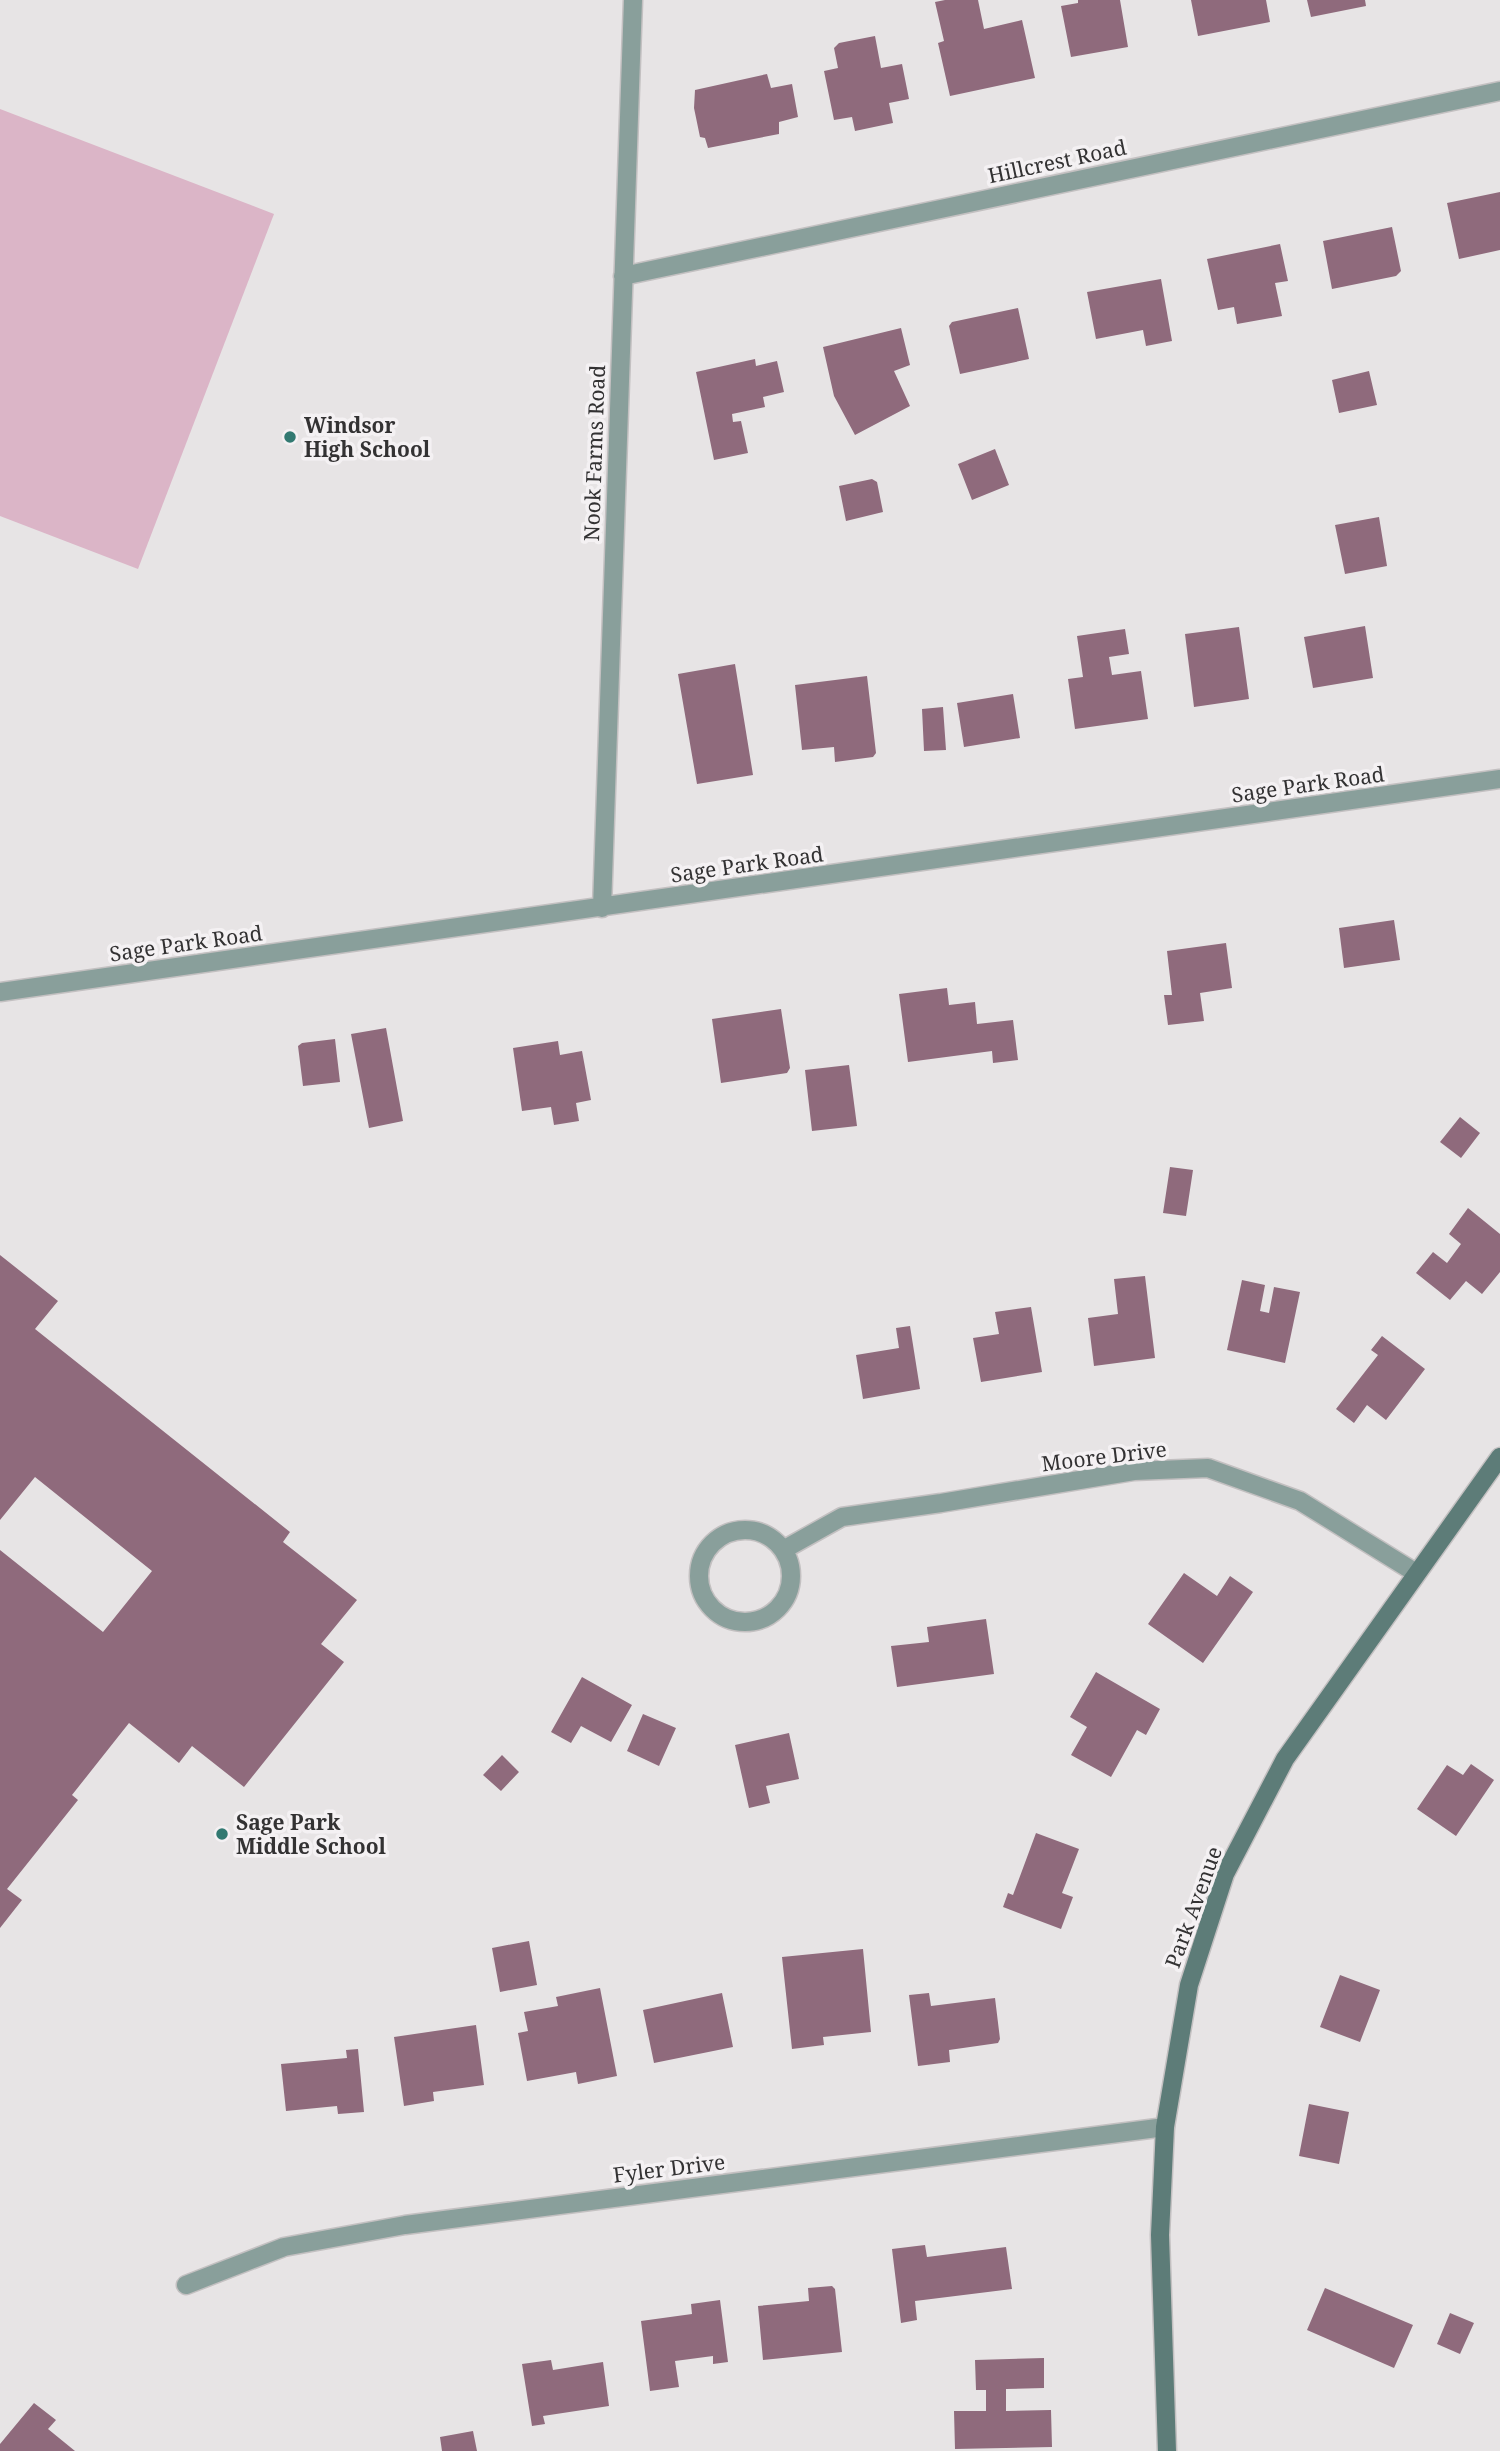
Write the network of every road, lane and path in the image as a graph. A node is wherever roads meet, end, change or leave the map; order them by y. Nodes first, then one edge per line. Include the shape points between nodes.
1 (633, 0) edge
2 (1500, 91) edge
3 (623, 276) junction
4 (1500, 779) edge
5 (602, 908) junction
6 (0, 992) edge
7 (1500, 1457) edge
8 (783, 1550) junction
9 (1416, 1573) junction
10 (1165, 2127) junction
11 (186, 2285) dead end
12 (1167, 2451) edge

1 - 3 street, Nook Farms Road
2 - 3 street, Hillcrest Road
3 - 5 street, Nook Farms Road
4 - 5 street, Sage Park Road
5 - 6 street, Sage Park Road
7 - 9 main road, Park Avenue
8 - 8 street via 760,1532 730,1532 717,1539 707,1550 699,1578 710,1606 736,1622 766,1617 778,1608 790,1579
8 - 9 street, Moore Drive via 842,1517 1134,1471 1208,1468 1300,1501
9 - 10 main road, Park Avenue via 1284,1759 1225,1874 1189,1985
10 - 11 street, Fyler Drive via 405,2225 284,2247
10 - 12 main road, Park Avenue via 1160,2235

